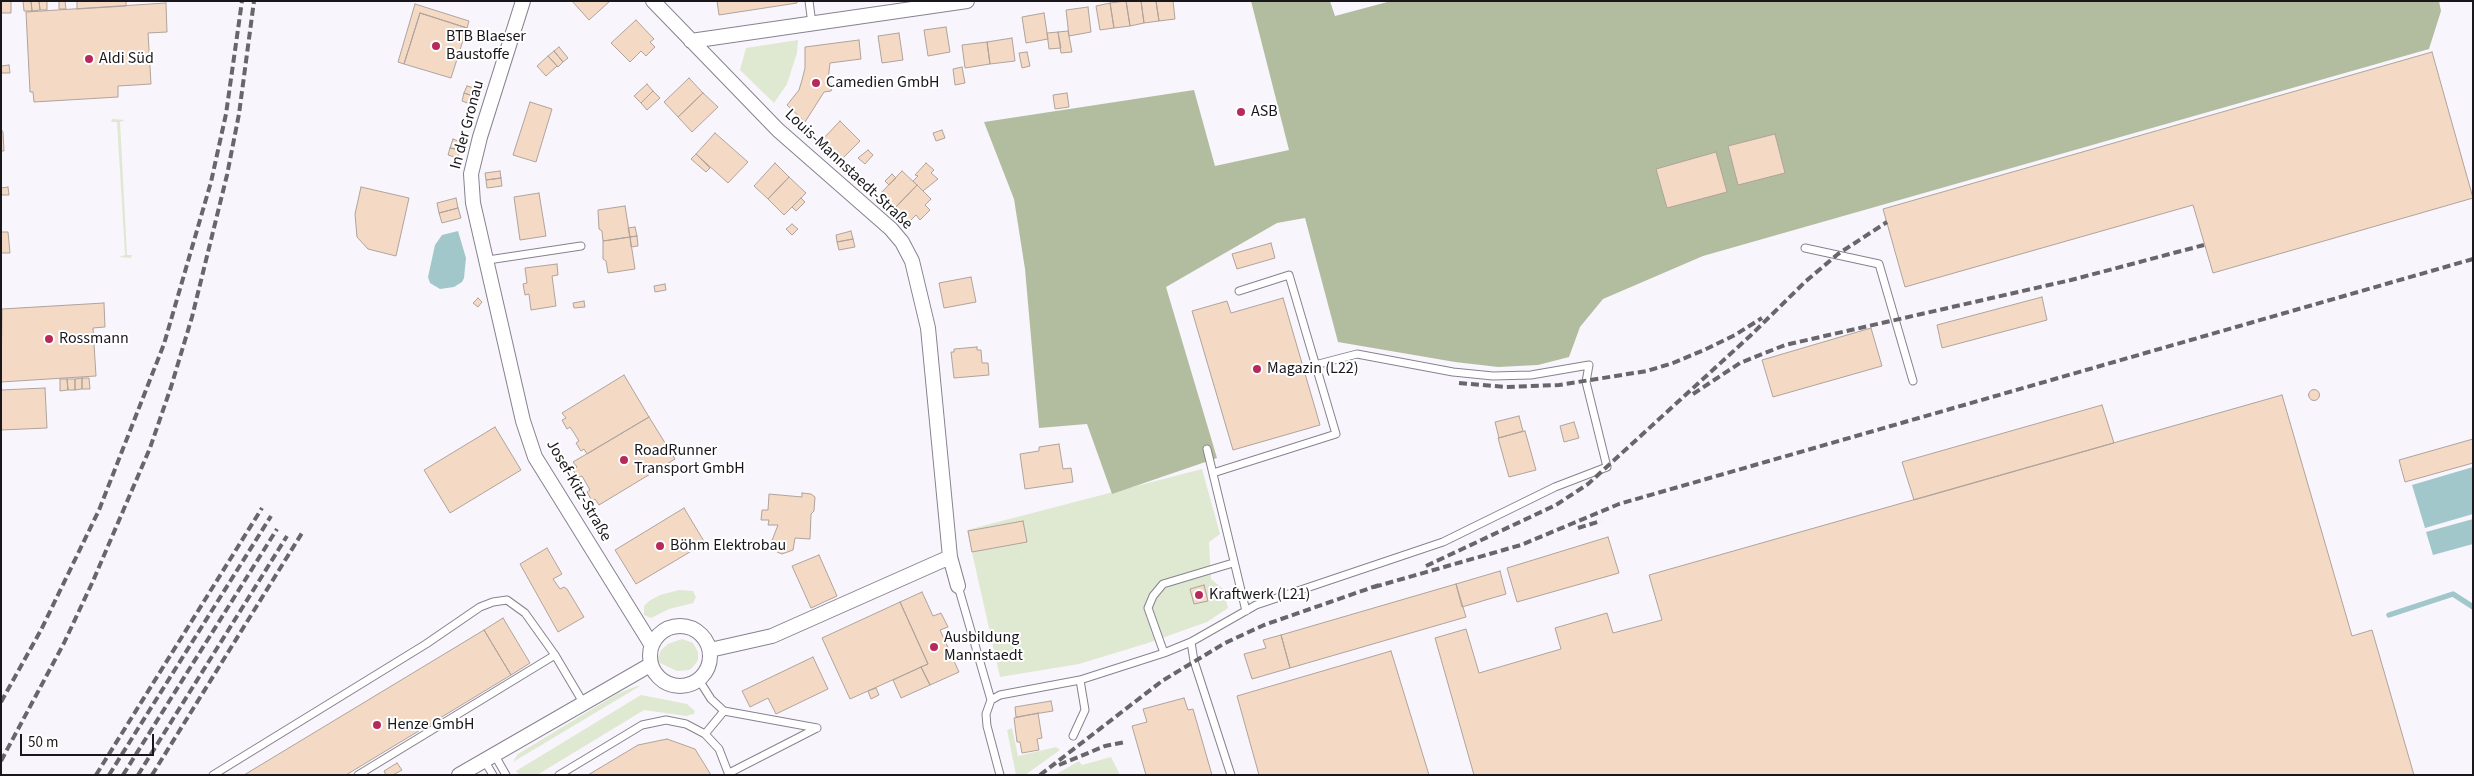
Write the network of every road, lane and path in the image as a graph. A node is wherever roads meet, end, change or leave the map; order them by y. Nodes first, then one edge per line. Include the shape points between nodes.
1 (523, 1) edge
2 (653, 1) edge
3 (809, 1) edge
4 (967, 1) edge
5 (812, 24) junction
6 (691, 42) junction
7 (582, 246) dead end
8 (1805, 248) dead end
9 (488, 260) junction
10 (1239, 291) dead end
11 (505, 342) joint
12 (1315, 364) junction
13 (1914, 382) dead end
14 (1207, 449) dead end
15 (1212, 473) junction
16 (950, 557) junction
17 (1233, 563) junction
18 (958, 586) joint
19 (1246, 611) junction
20 (1191, 642) junction
21 (651, 644) junction
22 (710, 650) junction
23 (1164, 653) junction
24 (555, 655) junction
25 (650, 665) junction
26 (699, 680) junction
27 (1080, 680) junction
28 (991, 700) junction
29 (584, 704) junction
30 (724, 711) junction
31 (705, 734) junction
32 (1073, 736) dead end
33 (482, 764) edge
34 (729, 774) edge
35 (213, 775) edge
36 (358, 775) edge
37 (459, 775) edge
38 (493, 775) edge
39 (506, 775) edge
40 (559, 775) edge
41 (1000, 775) edge
42 (1231, 775) edge

1 - 9 street, In der Gronau via 471,174 473,203
2 - 6 street, Louis-Mannstaedt-Straße
3 - 5 lane
4 - 5 street
5 - 6 street
6 - 16 street, Louis-Mannstaedt-Straße via 778,130 891,229 912,261 928,328
7 - 9 lane
8 - 13 lane via 1879,264
9 - 11 street, In der Gronau
10 - 12 lane via 1289,275
11 - 21 street, Josef-Kitz-Straße via 535,457
12 - 15 lane via 1336,434
12 - 19 lane via 1357,354 1493,376 1531,375 1590,365 1586,382 1607,468 1555,487 1443,542
14 - 15 lane
15 - 17 lane
16 - 18 street, Louis-Mannstaedt-Straße
16 - 22 street via 772,636
17 - 19 lane
17 - 23 lane via 1163,584 1153,596 1148,608
18 - 28 lane
19 - 20 lane
20 - 23 lane
20 - 42 lane via 1194,661
21 - 22 street via 663,630 681,625 698,632
21 - 25 street
22 - 26 street via 708,666
23 - 27 lane
24 - 29 lane
24 - 35 lane via 517,605 507,600 493,602
24 - 36 lane
25 - 26 street via 655,674 670,685
25 - 29 street
26 - 30 lane via 711,699
27 - 28 lane via 1000,695
27 - 32 lane via 1085,710
28 - 41 lane via 986,714 987,726
29 - 33 street
30 - 31 lane
30 - 34 lane via 817,728
31 - 34 lane via 719,749
31 - 40 lane via 686,724 666,720 642,726
33 - 37 street
33 - 38 lane
33 - 39 lane

